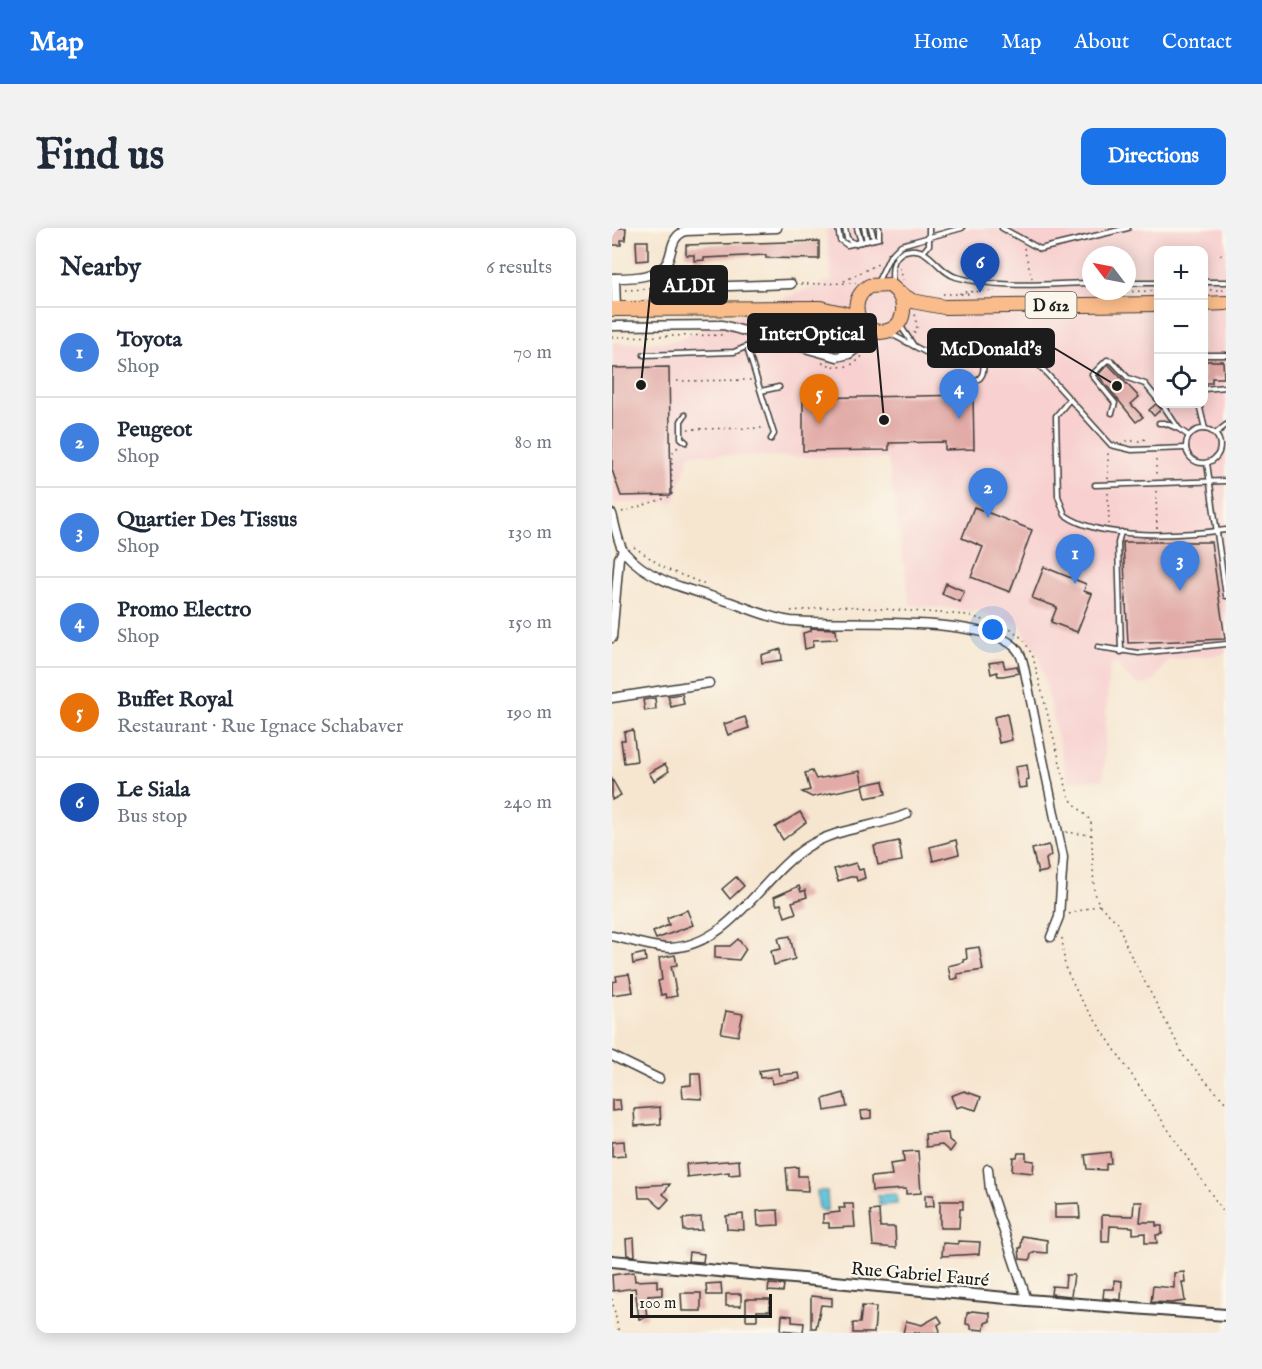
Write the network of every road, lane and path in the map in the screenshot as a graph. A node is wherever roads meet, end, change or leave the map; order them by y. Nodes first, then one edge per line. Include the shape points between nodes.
1 (777, 228) edge
2 (838, 228) edge
3 (845, 228) edge
4 (857, 228) edge
5 (864, 228) edge
6 (871, 228) edge
7 (879, 228) edge
8 (929, 228) edge
9 (962, 228) edge
10 (1002, 228) edge
11 (1128, 228) edge
12 (929, 236) junction
13 (921, 238) junction
14 (874, 239) junction
15 (867, 241) junction
16 (861, 242) junction
17 (855, 244) junction
18 (1021, 244) dead end
19 (922, 250) junction
20 (1226, 254) edge
21 (1220, 255) dead end
22 (882, 262) dead end
23 (666, 264) junction
24 (614, 278) edge
25 (1033, 281) dead end
26 (1154, 282) edge
27 (1208, 282) edge
28 (1226, 282) edge
29 (876, 283) junction
30 (1082, 283) edge
31 (1136, 283) edge
32 (687, 284) junction
33 (791, 284) joint
34 (1208, 290) edge
35 (1226, 290) edge
36 (616, 291) junction
37 (898, 291) junction
38 (860, 294) junction
39 (1226, 303) edge
40 (1154, 304) edge
41 (1208, 304) edge
42 (944, 307) junction
43 (819, 308) junction
44 (614, 309) edge
45 (916, 316) dead end
46 (900, 321) junction
47 (861, 322) junction
48 (612, 326) edge
49 (754, 332) junction
50 (882, 332) junction
51 (911, 334) dead end
52 (732, 335) dead end
53 (612, 337) edge
54 (748, 346) junction
55 (917, 349) junction
56 (854, 350) junction
57 (644, 355) dead end
58 (983, 355) junction
59 (1208, 355) edge
60 (1226, 355) edge
61 (750, 358) junction
62 (745, 360) dead end
63 (677, 381) dead end
64 (756, 383) junction
65 (968, 383) dead end
66 (779, 387) dead end
67 (1226, 387) edge
68 (1208, 388) edge
69 (761, 391) junction
70 (1154, 395) edge
71 (1070, 399) junction
72 (1166, 408) edge
73 (1200, 408) edge
74 (767, 412) junction
75 (1112, 412) dead end
76 (762, 414) dead end
77 (685, 415) dead end
78 (1159, 423) dead end
79 (1226, 425) edge
80 (772, 428) junction
81 (681, 429) junction
82 (1179, 429) junction
83 (1205, 429) junction
84 (1215, 434) junction
85 (1189, 436) junction
86 (1147, 437) dead end
87 (771, 440) dead end
88 (685, 441) joint
89 (1121, 441) dead end
90 (1223, 446) edge
91 (1186, 448) junction
92 (1156, 460) dead end
93 (1207, 463) junction
94 (1226, 480) edge
95 (1210, 482) junction
96 (1156, 484) junction
97 (1095, 485) dead end
98 (612, 514) edge
99 (1226, 530) edge
100 (1218, 531) junction
101 (1120, 532) junction
102 (1157, 532) junction
103 (622, 548) junction
104 (709, 586) dead end
105 (1226, 596) edge
106 (790, 611) dead end
107 (612, 638) edge
108 (1226, 644) edge
109 (1098, 647) dead end
110 (1121, 652) junction
111 (709, 683) dead end
112 (612, 698) edge
113 (907, 814) dead end
114 (1059, 831) junction
115 (1092, 835) junction
116 (1099, 905) junction
117 (1059, 917) junction
118 (612, 936) edge
119 (1051, 937) dead end
120 (612, 1056) edge
121 (659, 1079) dead end
122 (1226, 1103) edge
123 (988, 1169) dead end
124 (1226, 1216) edge
125 (612, 1261) edge
126 (612, 1299) edge
127 (1027, 1300) junction
128 (1226, 1315) edge
129 (619, 1333) edge

1 - 23 street via 685,231 674,240
2 - 17 lane via 842,243
3 - 17 lane via 847,238
4 - 16 lane
5 - 15 lane
6 - 14 lane
7 - 14 lane via 881,237
8 - 12 lane
9 - 12 lane
10 - 11 lane via 1040,249
12 - 13 lane
12 - 19 lane via 928,247
13 - 19 lane
13 - 29 lane via 897,248
14 - 15 lane
15 - 16 lane
16 - 17 lane
18 - 25 path
19 - 30 lane via 942,271 959,278 1006,284
19 - 37 lane via 906,251 896,258 892,275
20 - 21 path
22 - 33 path via 844,281
23 - 24 street via 646,276
23 - 32 street
24 - 36 street
26 - 31 lane
27 - 28 lane
29 - 37 main road
29 - 38 main road
32 - 33 street via 716,288
32 - 36 path
34 - 35 path
36 - 44 street
37 - 42 main road, D 612 via 912,302
37 - 46 main road via 904,307
38 - 43 main road
38 - 47 main road via 856,308
39 - 41 main road
40 - 42 main road, D 612
42 - 46 main road, D 612 via 915,313
43 - 44 main road
43 - 47 main road
45 - 51 path via 917,329
46 - 50 main road
46 - 55 lane
47 - 50 main road
47 - 56 street
48 - 49 street via 723,325
49 - 54 lane
49 - 56 street via 837,357
50 - 55 lane
50 - 56 street
52 - 53 path
54 - 57 lane via 734,352
54 - 61 lane
55 - 58 lane via 931,355
58 - 65 lane via 984,374
58 - 71 lane via 1030,357
59 - 60 lane
61 - 62 lane
61 - 64 lane
63 - 64 path
64 - 69 lane
66 - 69 lane
67 - 68 lane
69 - 74 lane
70 - 75 lane via 1145,384 1128,378 1107,360 1092,375 1114,403
71 - 91 lane via 1106,441 1117,448
71 - 101 lane via 1056,416 1061,508 1069,518 1081,523
72 - 82 lane
73 - 83 lane
74 - 76 lane
74 - 80 lane
77 - 81 lane
78 - 82 lane
79 - 84 lane
80 - 81 path
80 - 87 lane
81 - 88 lane
82 - 85 lane
83 - 84 lane
83 - 85 lane
84 - 90 lane
85 - 91 lane
86 - 89 path via 1142,441
88 - 98 path via 672,453 672,496
90 - 93 lane
91 - 93 lane via 1196,462
92 - 96 path
93 - 95 lane
94 - 95 lane
95 - 96 lane
95 - 100 lane
96 - 97 lane
96 - 102 path
98 - 103 street
99 - 100 lane
100 - 102 lane
100 - 105 lane
101 - 102 lane
101 - 110 lane
103 - 104 path via 634,548 666,569
103 - 107 street
103 - 114 street via 638,566 659,579 773,617 935,625 976,632 1012,645 1026,672
106 - 115 path via 841,606 904,609 968,615 1010,628 1024,640 1033,657 1064,784 1069,798 1091,821
108 - 110 lane via 1139,654
109 - 110 lane
111 - 112 street
113 - 118 street via 811,844 785,864 727,922 692,943 660,947
114 - 115 path
114 - 117 street via 1064,878
115 - 116 path via 1094,890
116 - 117 path
116 - 122 path via 1118,923 1128,950 1185,1058
117 - 119 street
117 - 124 path via 1065,967 1079,996
120 - 121 street
123 - 127 street via 990,1190
125 - 127 street, Rue Gabriel Fauré
126 - 129 path
127 - 128 street, Rue Gabriel Fauré

